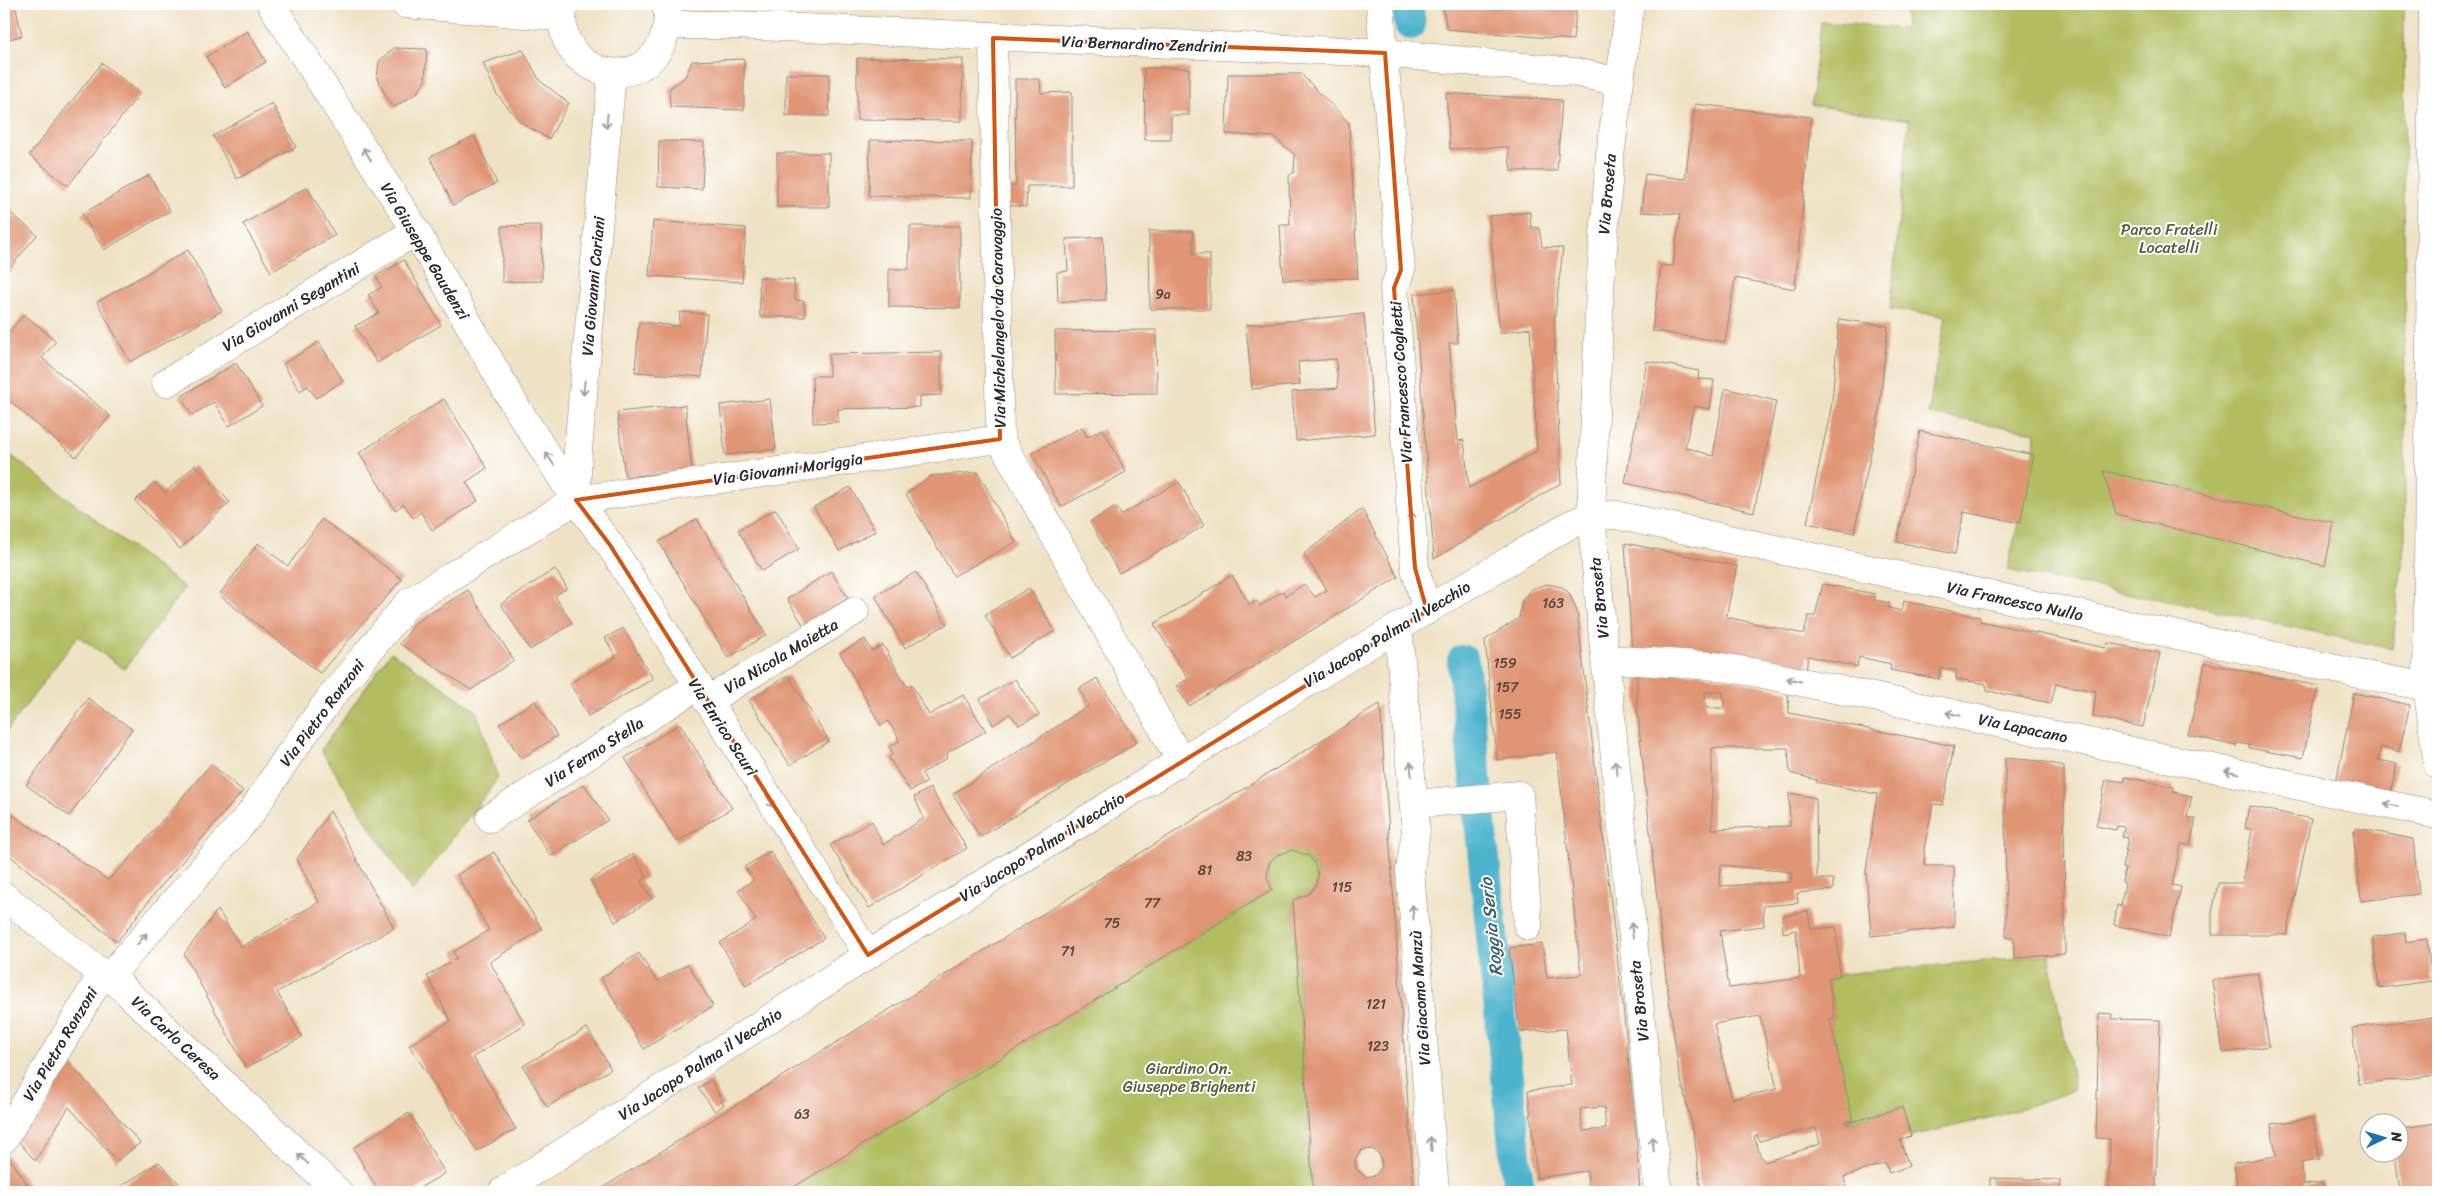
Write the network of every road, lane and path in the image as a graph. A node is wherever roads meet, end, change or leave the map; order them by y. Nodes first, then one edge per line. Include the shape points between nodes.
1 (271, 4) edge
2 (405, 4) edge
3 (1380, 4) edge
4 (1630, 4) edge
5 (2433, 4) edge
6 (563, 10) edge
7 (666, 14) edge
8 (993, 38) junction
9 (1385, 53) junction
10 (612, 73) junction
11 (1619, 82) junction
12 (416, 231) junction
13 (166, 383) dead end
14 (1000, 439) junction
15 (576, 500) junction
16 (1591, 516) junction
17 (855, 610) dead end
18 (1427, 611) junction
19 (1398, 628) junction
20 (1605, 659) junction
21 (2433, 688) edge
22 (702, 693) junction
23 (1181, 761) junction
24 (2438, 765) edge
25 (1414, 804) junction
26 (2438, 816) edge
27 (490, 818) dead end
28 (4, 896) edge
29 (1528, 926) dead end
30 (868, 955) junction
31 (106, 975) junction
32 (4, 1140) edge
33 (338, 1192) edge
34 (502, 1192) edge
35 (1435, 1192) edge
36 (1658, 1192) edge

12 -> 1 street, Via Giuseppe Gaudenzi
2 - 6 street
3 - 9 street, Via Francesco Coghetti
4 - 11 street, Via Broseta
5 - 21 street
6 - 10 street via 563,33 576,55 596,69
7 - 8 street, Via Bernardino Zendrini via 732,25
7 - 10 street via 663,41 655,55 628,71
8 - 9 street, Via Bernardino Zendrini
8 - 14 street, Via Michelangelo da Caravaggio
9 - 11 street, Via Bernardino Zendrini via 1574,72
18 -> 9 street, Via Francesco Coghetti via 1415,568 1394,288 1401,270
10 -> 15 street, Via Giovanni Cariani
11 - 16 street, Via Broseta via 1600,288
12 - 13 street, Via Giovanni Segantini
15 -> 12 street, Via Giuseppe Gaudenzi via 516,407
14 - 15 street, Via Giovanni Moriggia
14 - 23 street, Via Michelangelo da Caravaggio
15 - 22 street, Via Enrico Scuri via 610,545
31 -> 15 street, Via Pietro Ronzoni via 251,813 331,697 409,602
16 - 18 street, Via Jacopo Palma il Vecchio via 1568,525
16 - 20 street, Via Broseta
16 - 21 street, Via Francesco Nullo via 1616,515
17 - 22 street, Via Nicola Moietta
18 - 19 street, Via Jacopo Palma il Vecchio
19 - 23 street, Via Jacopo Palma il Vecchio
25 -> 19 street, Via Giacomo Manzù
26 -> 20 street, Via Lapacano via 1758,673 1715,666
36 -> 20 street, Via Broseta
21 - 24 street
22 - 27 street, Via Fermo Stella
22 -> 30 street, Via Enrico Scuri
23 - 30 street, Via Jacopo Palma il Vecchio
25 - 29 street via 1519,795
35 -> 25 street, Via Giacomo Manzù via 1410,870 1416,832
28 - 31 street, Via Carlo Ceresa
30 - 34 street, Via Jacopo Palma il Vecchio
31 - 32 street, Via Pietro Ronzoni
33 -> 31 street, Via Carlo Ceresa

